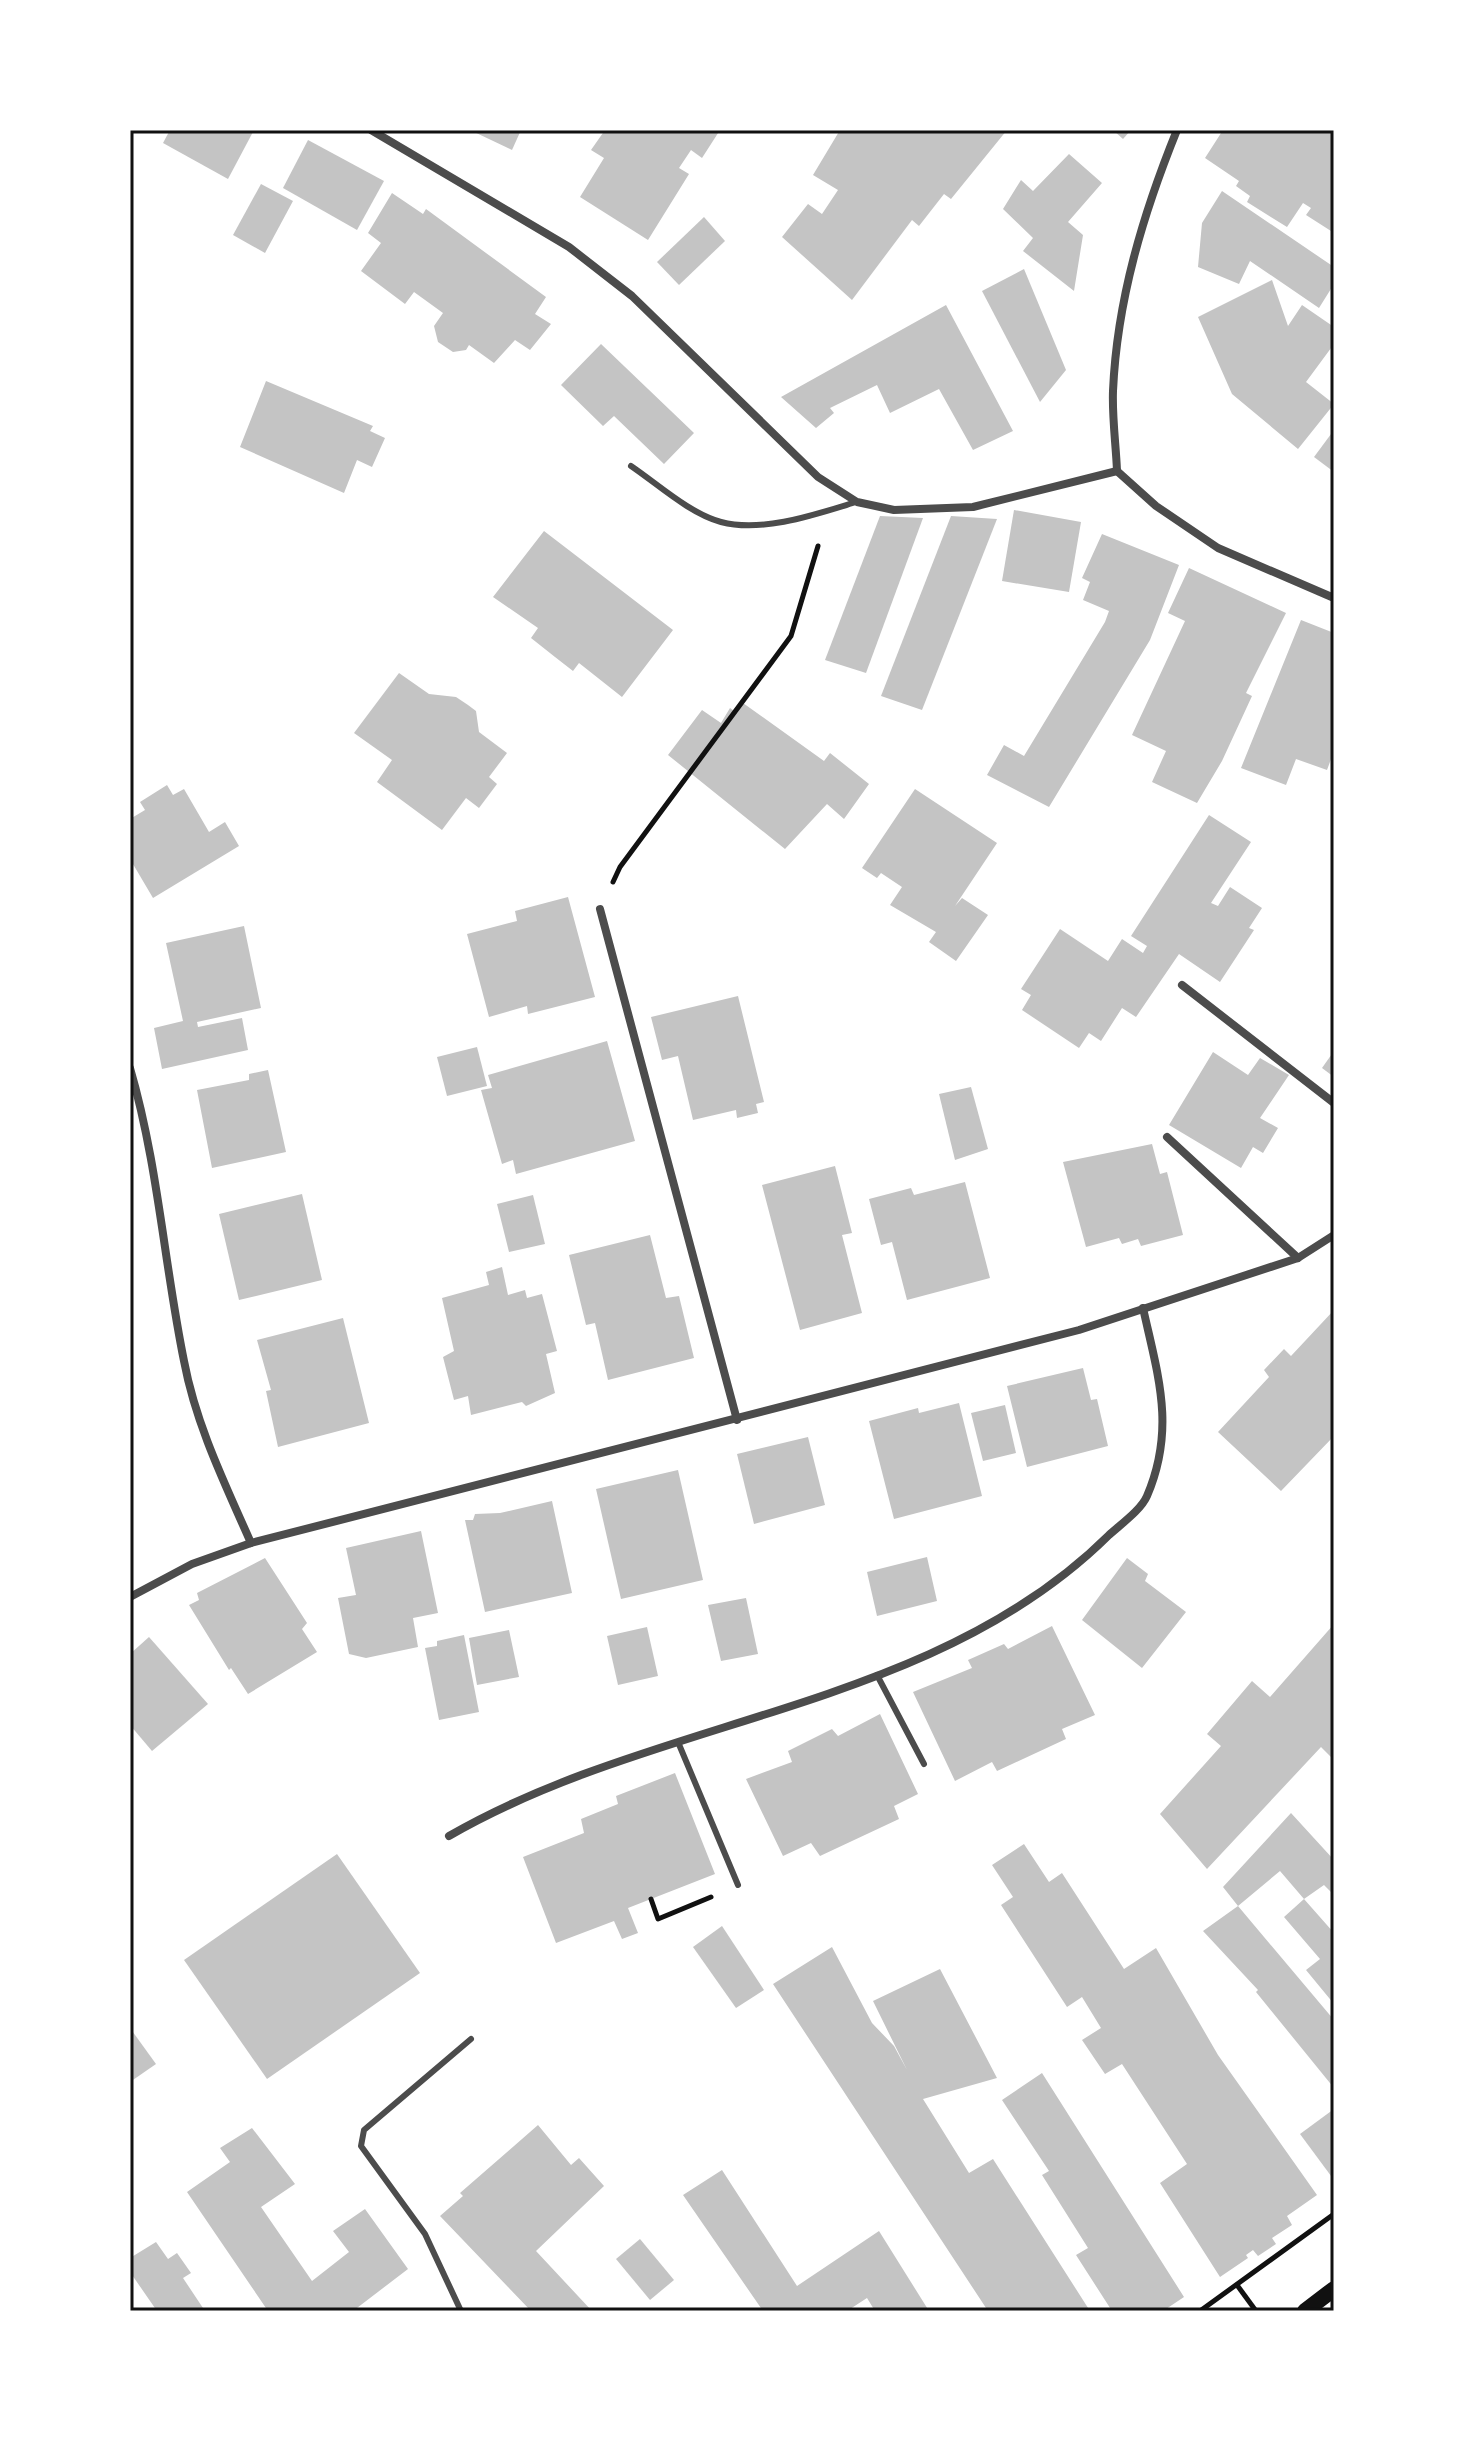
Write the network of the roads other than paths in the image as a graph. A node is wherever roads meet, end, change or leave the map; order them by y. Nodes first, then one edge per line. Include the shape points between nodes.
1 (371, 130) edge
2 (1177, 130) edge
3 (631, 466) dead end
4 (1117, 471) junction
5 (857, 502) junction
6 (1334, 598) edge
7 (600, 909) road end
8 (1182, 985) dead end
9 (130, 1068) edge
10 (1334, 1103) edge
11 (1167, 1137) dead end
12 (1334, 1235) edge
13 (1298, 1258) junction
14 (1143, 1308) junction
15 (737, 1420) junction
16 (251, 1543) junction
17 (130, 1597) edge
18 (877, 1675) junction
19 (678, 1742) junction
20 (924, 1764) dead end
21 (449, 1836) dead end
22 (738, 1885) road end
23 (471, 2039) dead end
24 (1334, 2289) edge
25 (461, 2311) edge
26 (1305, 2311) edge

1 - 5 street via 569,247 632,296 818,477
2 - 4 street via 1146,209 1128,276 1113,391
3 - 5 lane via 722,522 755,525
4 - 5 street via 973,507 894,510
4 - 6 street via 1156,506 1218,548
7 - 15 street
8 - 10 street
9 - 16 street via 166,1236 184,1362 210,1450
11 - 13 street
12 - 13 street
13 - 14 street
14 - 15 street via 1079,1330
14 - 18 street via 1161,1391 1164,1443 1146,1500 1049,1586 979,1630
15 - 16 street
16 - 17 street via 192,1564
18 - 19 street
18 - 20 lane
19 - 21 street via 578,1776 491,1812
19 - 22 lane
23 - 25 lane via 364,2130 361,2146 425,2234
24 - 26 main road

